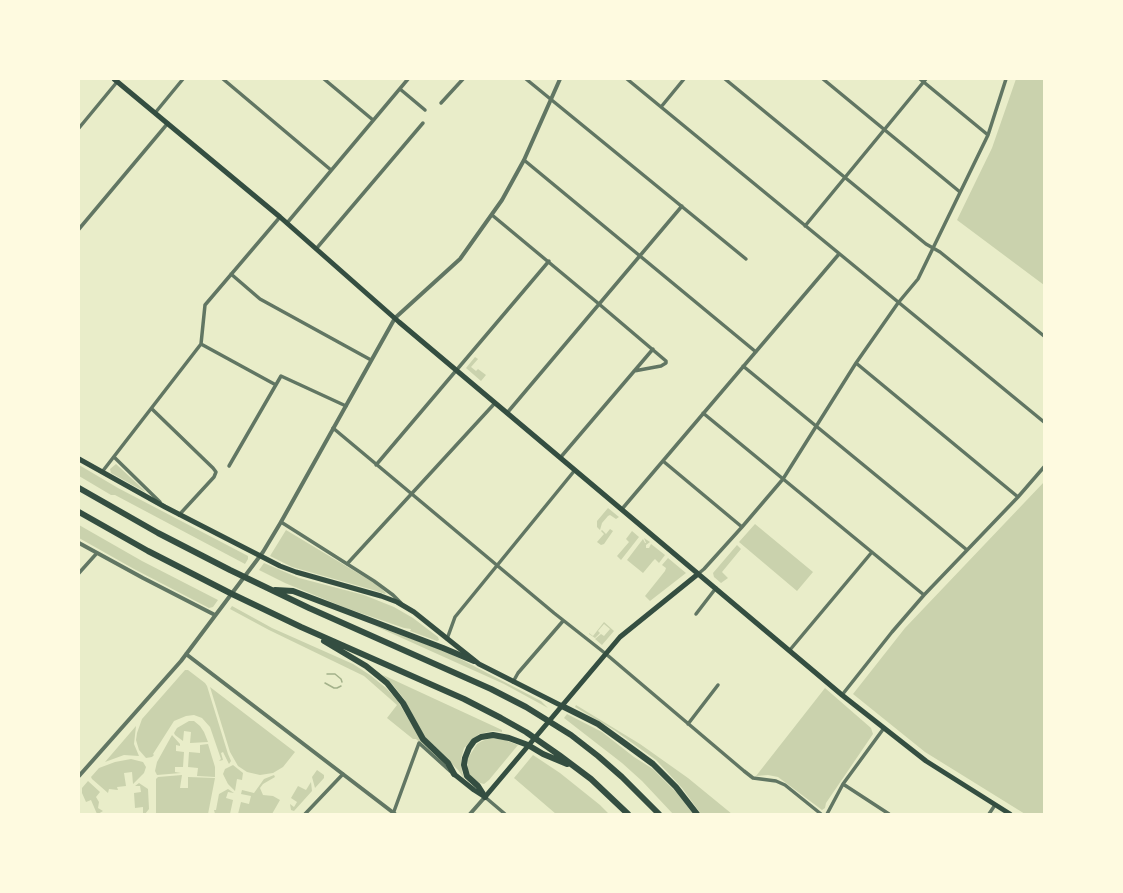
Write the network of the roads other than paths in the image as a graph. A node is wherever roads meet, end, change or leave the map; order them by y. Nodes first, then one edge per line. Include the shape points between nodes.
1 (183, 79) edge
2 (223, 79) edge
3 (324, 79) edge
4 (408, 79) edge
5 (463, 79) edge
6 (526, 79) edge
7 (560, 79) edge
8 (627, 79) edge
9 (684, 79) edge
10 (725, 79) edge
11 (823, 79) edge
12 (920, 79) edge
13 (1006, 79) edge
14 (116, 81) edge
15 (925, 81) edge
16 (400, 89) junction
17 (550, 100) junction
18 (441, 103) dead end
19 (661, 106) junction
20 (425, 110) dead end
21 (155, 113) junction
22 (373, 120) junction
23 (168, 123) junction
24 (423, 123) dead end
25 (79, 128) edge
26 (884, 130) junction
27 (988, 134) junction
28 (524, 160) junction
29 (331, 170) junction
30 (845, 178) junction
31 (960, 192) junction
32 (682, 206) junction
33 (492, 215) junction
34 (280, 217) junction
35 (287, 223) junction
36 (805, 226) junction
37 (79, 229) edge
38 (316, 248) junction
39 (933, 248) junction
40 (839, 254) junction
41 (640, 256) junction
42 (746, 259) dead end
43 (549, 262) junction
44 (231, 274) junction
45 (898, 303) junction
46 (599, 304) junction
47 (395, 318) junction
48 (1044, 336) edge
49 (201, 344) junction
50 (653, 349) junction
51 (756, 352) junction
52 (372, 360) junction
53 (856, 363) junction
54 (744, 366) junction
55 (456, 370) junction
56 (634, 371) junction
57 (276, 385) junction
58 (495, 403) junction
59 (346, 406) junction
60 (152, 409) junction
61 (507, 413) junction
62 (703, 414) junction
63 (1044, 422) edge
64 (817, 426) junction
65 (333, 428) junction
66 (114, 458) junction
67 (560, 458) junction
68 (79, 459) edge
69 (663, 461) junction
70 (376, 465) junction
71 (229, 466) dead end
72 (1044, 467) edge
73 (575, 470) junction
74 (102, 472) junction
75 (783, 479) junction
76 (79, 488) edge
77 (412, 495) junction
78 (1018, 497) junction
79 (165, 507) junction
80 (622, 509) junction
81 (79, 512) edge
82 (179, 515) junction
83 (281, 522) junction
84 (742, 527) junction
85 (79, 543) edge
86 (967, 550) junction
87 (872, 552) junction
88 (97, 553) junction
89 (260, 556) junction
90 (347, 564) junction
91 (497, 566) junction
92 (79, 573) edge
93 (698, 574) junction
94 (716, 588) junction
95 (272, 590) junction
96 (924, 595) junction
97 (404, 606) junction
98 (696, 614) dead end
99 (215, 615) junction
100 (563, 620) junction
101 (301, 627) junction
102 (447, 639) junction
103 (789, 650) junction
104 (186, 654) junction
105 (606, 654) junction
106 (474, 661) junction
107 (513, 682) junction
108 (718, 685) dead end
109 (842, 695) junction
110 (562, 706) junction
111 (688, 724) junction
112 (884, 728) junction
113 (575, 767) junction
114 (343, 774) junction
115 (454, 774) junction
116 (79, 776) edge
117 (842, 784) junction
118 (485, 797) junction
119 (995, 805) junction
120 (305, 814) edge
121 (394, 814) edge
122 (470, 814) edge
123 (505, 814) edge
124 (628, 814) edge
125 (659, 814) edge
126 (696, 814) edge
127 (821, 814) edge
128 (827, 814) edge
129 (889, 814) edge
130 (990, 814) edge
131 (1010, 814) edge

1 - 21 street
2 - 29 street
3 - 22 street
4 - 16 street
5 - 18 street
6 - 17 street
7 - 17 street
8 - 19 street
9 - 19 street
10 - 30 street
11 - 26 street
12 - 15 street
13 - 27 street
14 - 21 main road
14 - 25 street
15 - 26 street
15 - 27 street
16 - 20 street
16 - 22 street
17 - 28 street
17 - 32 street
19 - 36 street
21 - 23 main road
22 - 29 street
23 - 34 main road
23 - 37 street
24 - 38 street
26 - 30 street
26 - 31 street
27 - 31 street
28 - 33 street
28 - 41 street
29 - 35 street
30 - 36 street
30 - 39 street
31 - 39 street
32 - 41 street
32 - 42 street
33 - 43 street
33 - 47 street via 460,259
34 - 35 main road
34 - 44 street
35 - 38 main road
36 - 40 street
38 - 47 main road
39 - 45 street via 918,279
39 - 48 street
40 - 45 street
40 - 51 street
41 - 46 street
41 - 51 street
43 - 46 street
43 - 55 street
44 - 49 street via 205,305
44 - 52 street via 260,299
45 - 53 street
45 - 63 street
46 - 50 street
46 - 61 street
47 - 52 street
47 - 55 main road
49 - 57 street
49 - 60 street
50 - 56 street
50 - 56 street via 666,363
51 - 54 street
52 - 59 street
53 - 64 street
53 - 78 street
54 - 62 street
54 - 64 street
55 - 58 main road
55 - 70 street
56 - 67 street
57 - 59 street via 281,376
57 - 71 street
58 - 61 main road
58 - 77 street
59 - 65 street
60 - 66 street
60 - 82 street via 216,472
61 - 67 main road
62 - 69 street
62 - 75 street
64 - 75 street
64 - 86 street
65 - 70 street
65 - 83 street
66 - 74 street
66 - 79 street
67 - 73 main road
68 - 74 main road
69 - 80 street
69 - 84 street
70 - 77 street
72 - 78 street
73 - 80 main road
73 - 91 street
74 - 79 main road
75 - 84 street
75 - 87 street
76 - 95 highway via 170,539
77 - 90 street
77 - 91 street
78 - 86 street
79 - 82 main road
80 - 93 main road
81 - 101 highway via 148,551
82 - 89 main road
83 - 89 street
83 - 90 street
84 - 93 street
85 - 88 street
86 - 96 street
87 - 96 street
87 - 103 street
88 - 92 street
88 - 99 street
89 - 97 main road via 290,570 381,596
89 - 99 street
90 - 97 street via 386,590
91 - 100 street
91 - 102 street via 455,617
93 - 94 main road
93 - 105 main road via 631,627
94 - 98 street
94 - 103 main road
95 - 106 highway via 293,590
95 - 125 highway via 491,689 534,712 589,749
96 - 109 street
97 - 102 main road
99 - 104 street
100 - 105 street
100 - 107 street
101 - 113 highway via 464,699 521,729
101 - 115 highway via 366,666 387,683 403,703 423,739 448,763
102 - 106 main road
103 - 109 main road
104 - 114 street
104 - 116 street
105 - 110 main road
105 - 111 street
106 - 107 main road
107 - 110 main road
108 - 111 street
109 - 112 main road
110 - 118 main road
110 - 126 highway via 602,727 653,764 673,784
111 - 127 street via 753,778 776,780
112 - 117 street
112 - 119 main road via 926,761
113 - 118 highway via 513,739 496,735 486,736 474,741 464,761 466,774
113 - 124 highway
114 - 120 street
114 - 121 street
115 - 118 main road
115 - 121 street via 419,744
117 - 128 street
117 - 129 street
118 - 122 street
118 - 123 street
119 - 130 street
119 - 131 main road

